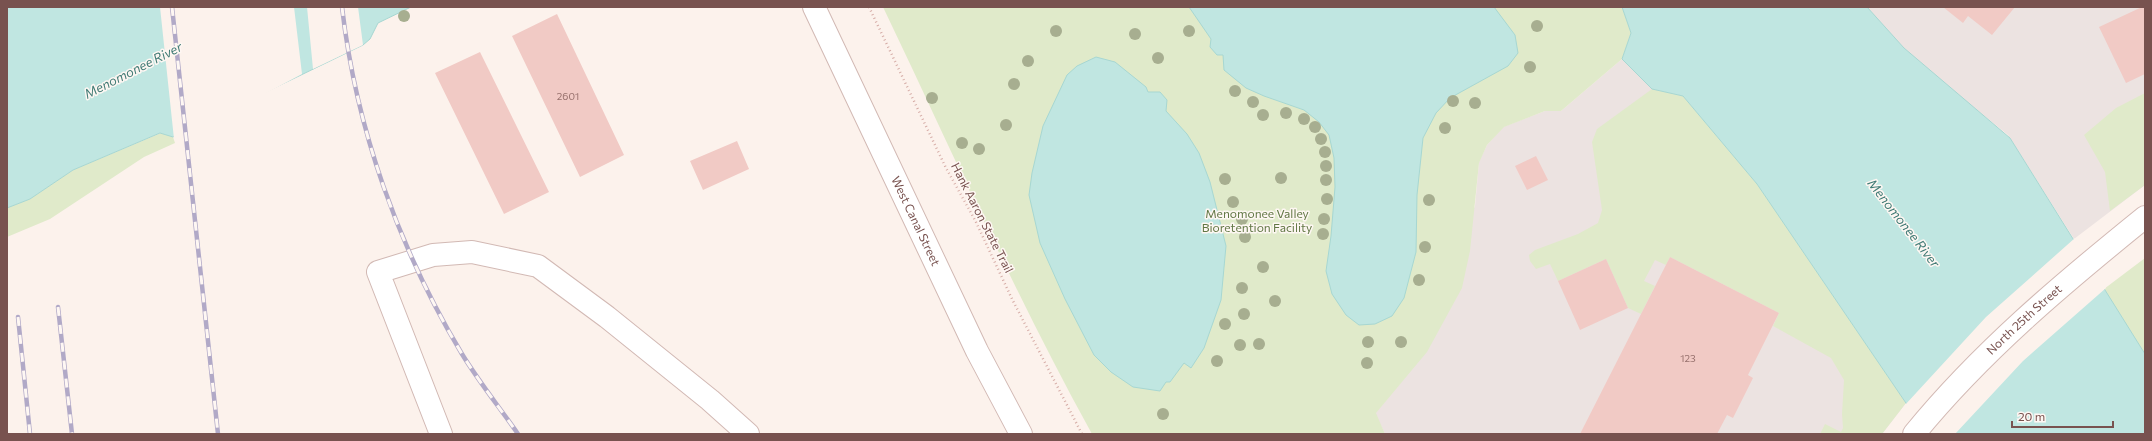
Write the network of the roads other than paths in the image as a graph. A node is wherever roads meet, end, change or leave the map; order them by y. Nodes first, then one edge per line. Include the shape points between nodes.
1 (814, 7) edge
2 (2145, 217) edge
3 (428, 400) junction
4 (441, 434) edge
5 (458, 434) edge
6 (748, 434) edge
7 (1021, 434) edge
8 (1914, 434) edge

1 - 7 street, West Canal Street via 977,351
2 - 8 street, North 25th Street via 2071,276 1998,343
3 - 4 street
3 - 5 street
3 - 6 street via 378,272 433,255 472,252 538,266 613,322

